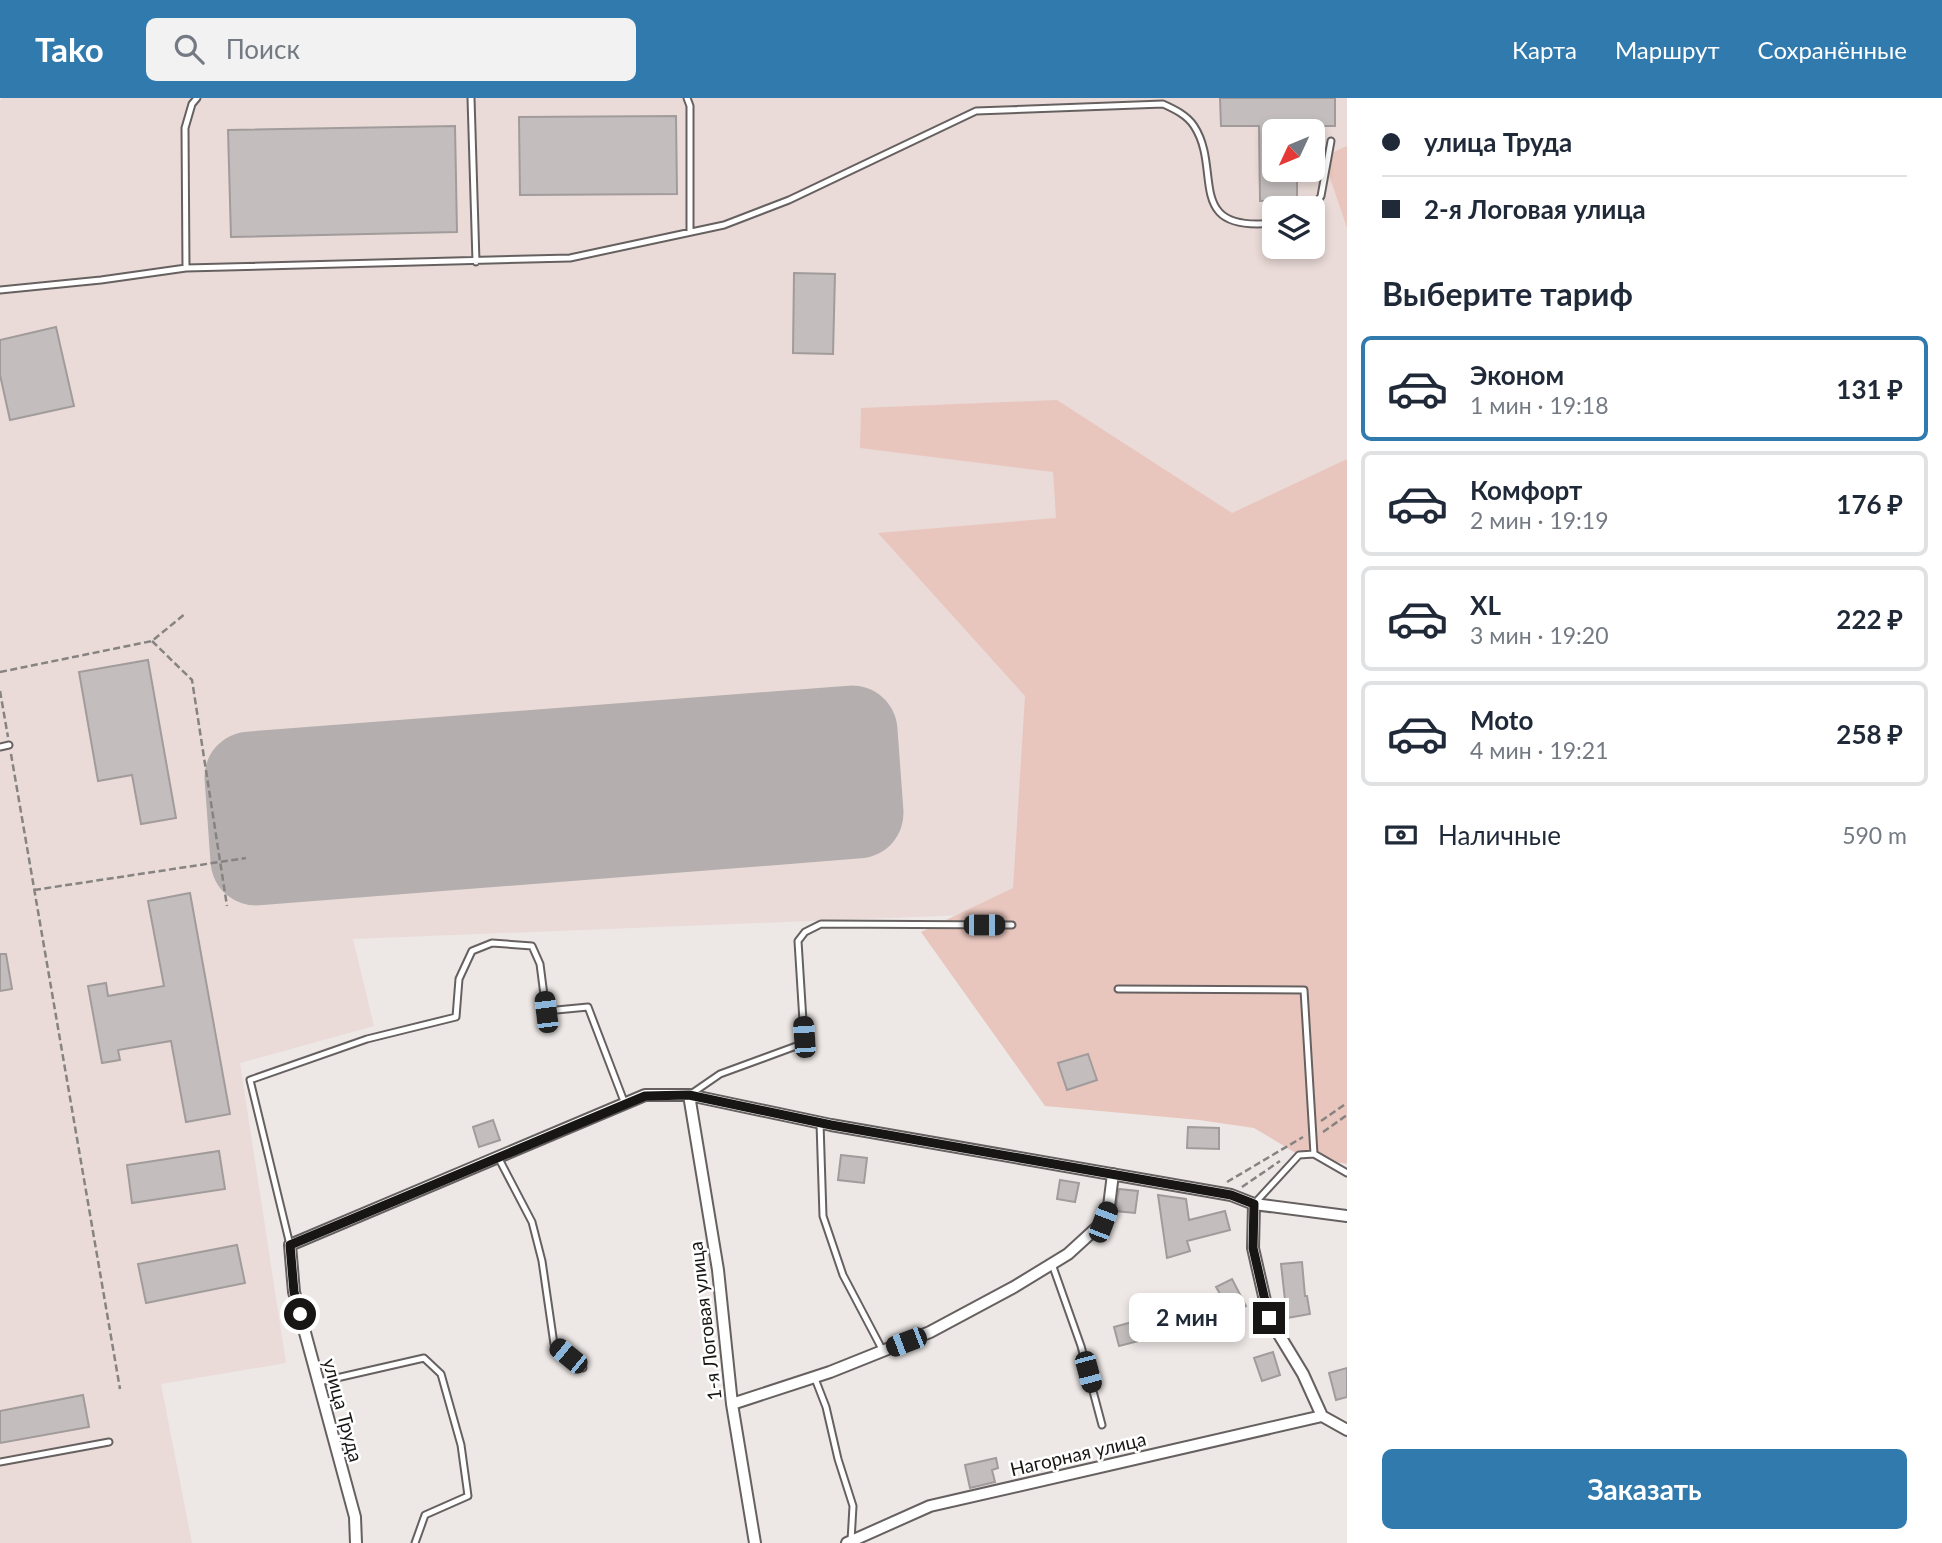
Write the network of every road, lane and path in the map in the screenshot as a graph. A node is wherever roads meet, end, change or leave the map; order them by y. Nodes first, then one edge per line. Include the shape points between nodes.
1 (197, 98) edge
2 (471, 98) edge
3 (687, 98) edge
4 (1331, 141) dead end
5 (1321, 196) edge
6 (1262, 224) edge
7 (690, 232) junction
8 (475, 262) junction
9 (186, 268) junction
10 (0, 290) edge
11 (186, 613) dead end
12 (152, 641) junction
13 (0, 672) edge
14 (0, 691) edge
15 (9, 745) junction
16 (0, 747) edge
17 (246, 858) dead end
18 (220, 862) junction
19 (34, 890) junction
20 (226, 906) dead end
21 (1012, 925) dead end
22 (1118, 989) dead end
23 (689, 1095) junction
24 (1347, 1103) edge
25 (625, 1104) junction
26 (820, 1123) junction
27 (1312, 1129) junction
28 (1314, 1154) junction
29 (498, 1157) junction
30 (1347, 1173) edge
31 (1113, 1174) junction
32 (1211, 1192) junction
33 (1254, 1204) junction
34 (1345, 1214) edge
35 (290, 1245) junction
36 (1052, 1264) junction
37 (883, 1351) junction
38 (583, 1367) dead end
39 (814, 1376) junction
40 (317, 1382) junction
41 (120, 1388) dead end
42 (732, 1404) junction
43 (1322, 1416) junction
44 (1102, 1425) dead end
45 (1347, 1430) edge
46 (109, 1441) dead end
47 (0, 1462) edge
48 (849, 1542) edge
49 (356, 1543) edge
50 (415, 1543) edge
51 (755, 1543) edge

1 - 9 lane via 185,128
2 - 8 lane
3 - 7 lane
4 - 5 lane
6 - 7 lane via 1229,218 1215,209 1207,189 1205,153 1194,125 1163,104 976,111 789,200 724,225
7 - 8 lane via 570,258
8 - 9 lane
9 - 10 lane
11 - 12 path
12 - 13 path
12 - 18 path via 192,680
14 - 15 path
15 - 16 lane
15 - 19 path
17 - 18 path
18 - 19 path
18 - 20 path
19 - 41 path
21 - 23 lane via 821,924 805,932 798,941 804,1037 799,1045 720,1074
22 - 27 lane via 1304,990
23 - 25 street via 645,1096
23 - 26 street
23 - 42 street, 1-я Логовая улица via 718,1270
24 - 27 path
25 - 29 street
25 - 35 lane via 588,1007 546,1012 540,964 532,946 492,943 472,951 459,979 456,1017 366,1039 250,1080
26 - 31 street
26 - 37 lane via 823,1216 843,1275
27 - 28 lane
27 - 32 path
28 - 30 lane
28 - 33 lane via 1299,1155
29 - 35 street
29 - 38 lane via 532,1222 554,1344
31 - 32 street
31 - 36 street via 1103,1222
32 - 33 street
33 - 34 street
33 - 43 street via 1253,1248 1269,1318
35 - 40 street, улица Труда via 294,1292
36 - 37 street via 930,1332
36 - 44 lane
37 - 39 street
39 - 42 street
39 - 48 lane via 853,1506
40 - 49 street, улица Труда via 355,1517
40 - 50 lane via 424,1358 440,1374 461,1445 468,1496 425,1515
42 - 51 street, 1-я Логовая улица
43 - 45 street
43 - 48 street, Нагорная улица via 930,1507
46 - 47 lane

